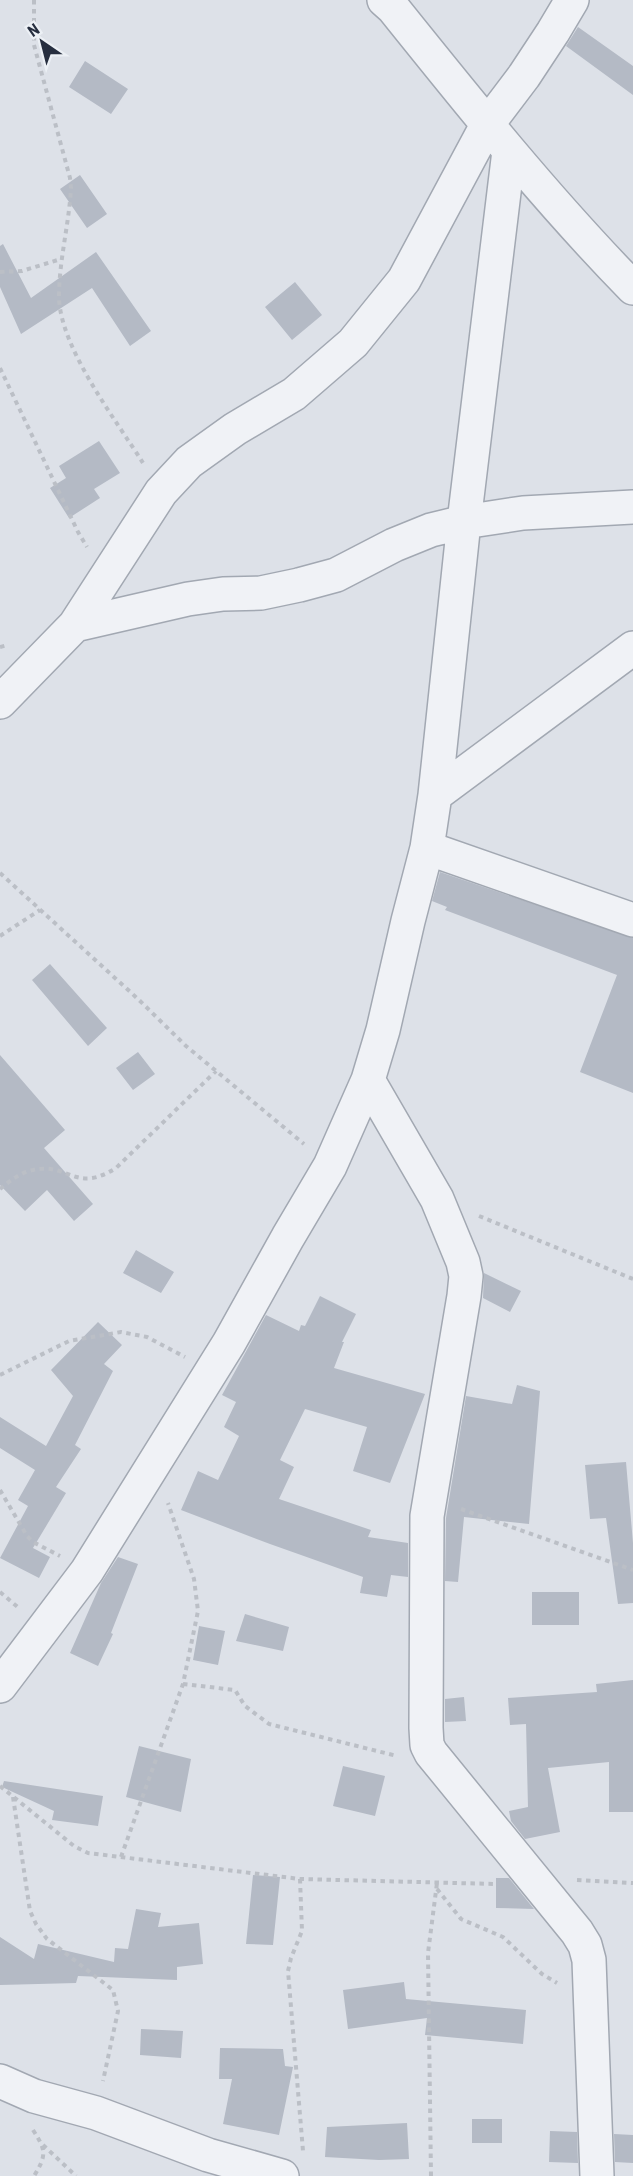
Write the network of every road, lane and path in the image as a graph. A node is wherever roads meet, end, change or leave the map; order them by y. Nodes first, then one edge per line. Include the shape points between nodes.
1 (34, 0) edge
2 (384, 0) edge
3 (572, 0) edge
4 (487, 125) junction
5 (509, 152) junction
6 (61, 259) junction
7 (0, 272) edge
8 (633, 288) edge
9 (0, 368) edge
10 (161, 492) junction
11 (633, 507) edge
12 (464, 522) junction
13 (108, 574) junction
14 (75, 625) junction
15 (633, 648) edge
16 (0, 702) edge
17 (435, 795) junction
18 (427, 848) junction
19 (0, 873) edge
20 (40, 910) junction
21 (633, 920) edge
22 (0, 936) edge
23 (216, 1071) junction
24 (368, 1080) junction
25 (330, 1166) junction
26 (0, 1189) edge
27 (437, 1199) junction
28 (633, 1279) edge
29 (213, 1370) junction
30 (0, 1375) edge
31 (155, 1463) junction
32 (0, 1490) edge
33 (431, 1497) junction
34 (87, 1570) junction
35 (633, 1570) edge
36 (183, 1684) junction
37 (0, 1686) edge
38 (442, 1767) junction
39 (0, 1786) edge
40 (12, 1796) junction
41 (121, 1857) junction
42 (533, 1877) junction
43 (300, 1879) junction
44 (437, 1883) junction
45 (633, 1883) edge
46 (437, 1889) junction
47 (590, 1999) junction
48 (0, 2080) edge
49 (96, 2113) junction
50 (30, 2126) dead end
51 (43, 2145) junction
52 (292, 2165) edge
53 (34, 2176) edge
54 (76, 2176) edge
55 (431, 2176) edge
56 (597, 2176) edge

1 - 6 path via 34,45 70,178 71,200
2 - 4 street
3 - 4 street via 524,76
4 - 5 street
4 - 10 street via 404,280 353,343 294,394 189,462
5 - 8 street
5 - 12 street
6 - 7 path
6 - 10 path via 59,298 65,331 83,368
9 - 13 path via 78,532
10 - 13 street
11 - 12 street via 523,513
12 - 14 street via 431,530 336,575 299,585 261,594 188,599
12 - 17 street
13 - 14 street
14 - 16 street
15 - 17 street
17 - 18 street
18 - 21 street
18 - 24 street
19 - 20 path
20 - 22 path
20 - 23 path
23 - 25 path
23 - 26 path via 104,1176 83,1180 50,1168 36,1169 19,1175
24 - 25 street
24 - 27 street
25 - 29 street
27 - 28 path
27 - 33 street via 466,1276
29 - 30 path via 147,1337 121,1332 69,1341
29 - 31 street
31 - 34 street
31 - 36 path via 196,1592 198,1611
32 - 34 path via 33,1542
33 - 35 path
33 - 38 street via 427,1526 426,1737 431,1753
34 - 37 street
36 - 38 path via 236,1690 245,1706 269,1724
36 - 41 path
38 - 42 street
39 - 40 path
40 - 41 path via 74,1846 88,1853
40 - 49 path via 30,1911 36,1924 47,1939 113,1990 117,1999 118,2011
41 - 43 path
42 - 44 path via 496,1884
42 - 45 path
42 - 47 street via 585,1945
43 - 44 path
43 - 52 path via 302,1931 288,1971
44 - 46 path
46 - 47 path via 461,1918 503,1937 547,1978
46 - 55 path via 428,1953
47 - 56 street
48 - 49 street via 34,2096
49 - 52 street via 208,2155
50 - 51 path
51 - 53 path via 43,2162
51 - 54 path

